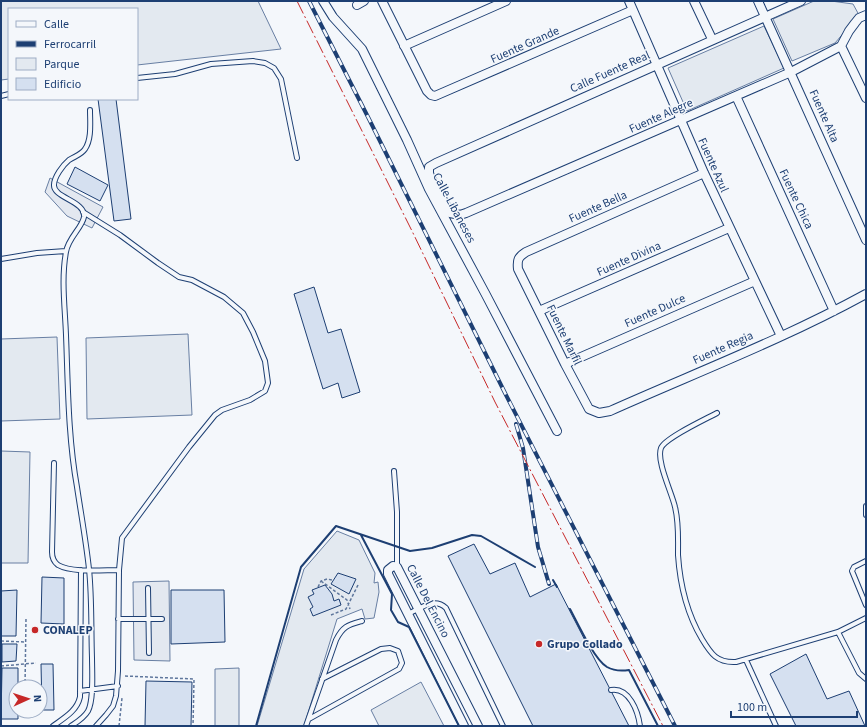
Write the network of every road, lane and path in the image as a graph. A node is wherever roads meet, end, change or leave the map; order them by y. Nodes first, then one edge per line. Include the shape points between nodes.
1 (323, 1) edge
2 (382, 1) edge
3 (506, 1) edge
4 (629, 1) edge
5 (694, 1) edge
6 (758, 1) edge
7 (801, 1) edge
8 (633, 10) junction
9 (866, 15) edge
10 (765, 16) junction
11 (712, 40) junction
12 (404, 46) junction
13 (842, 46) junction
14 (657, 65) junction
15 (791, 72) junction
16 (138, 78) edge
17 (736, 96) junction
18 (866, 98) edge
19 (90, 110) dead end
20 (681, 120) junction
21 (297, 158) dead end
22 (704, 173) junction
23 (83, 212) junction
24 (450, 213) joint
25 (729, 228) junction
26 (866, 240) edge
27 (66, 251) junction
28 (1, 259) edge
29 (521, 274) joint
30 (755, 281) junction
31 (866, 294) edge
32 (539, 311) junction
33 (834, 311) junction
34 (781, 336) junction
35 (565, 364) junction
36 (587, 407) joint
37 (717, 414) dead end
38 (557, 431) dead end
39 (54, 463) dead end
40 (394, 471) dead end
41 (866, 506) edge
42 (866, 515) edge
43 (866, 561) edge
44 (397, 567) junction
45 (89, 569) junction
46 (81, 570) junction
47 (119, 570) junction
48 (332, 580) dead end
49 (320, 581) junction
50 (358, 585) dead end
51 (318, 586) dead end
52 (148, 588) dead end
53 (348, 604) junction
54 (866, 605) edge
55 (350, 609) dead end
56 (419, 609) junction
57 (408, 614) junction
58 (331, 615) dead end
59 (26, 618) dead end
60 (866, 618) edge
61 (118, 619) junction
62 (148, 619) junction
63 (162, 619) dead end
64 (362, 621) dead end
65 (838, 632) junction
66 (1, 641) edge
67 (25, 642) junction
68 (149, 653) dead end
69 (746, 660) junction
70 (36, 663) dead end
71 (25, 664) junction
72 (1, 666) edge
73 (125, 676) dead end
74 (25, 679) edge
75 (866, 679) edge
76 (322, 680) junction
77 (118, 686) junction
78 (92, 690) junction
79 (611, 690) dead end
80 (80, 691) junction
81 (122, 698) dead end
82 (309, 719) junction
83 (53, 726) edge
84 (71, 726) edge
85 (96, 726) edge
86 (120, 726) edge
87 (193, 726) edge
88 (306, 726) edge
89 (464, 726) edge
90 (478, 726) edge
91 (503, 726) edge
92 (640, 726) edge
93 (776, 726) edge

1 - 38 street, Calle Libaneses via 362,49 429,190
2 - 12 street
3 - 12 street
4 - 8 street, Fuente Azul
5 - 11 street
6 - 10 street, Fuente Alta
7 - 10 street, Calle Fuente Real
8 - 12 street, Fuente Grande via 435,96 427,91
8 - 14 street, Fuente Azul
9 - 13 street via 855,23
10 - 11 street, Calle Fuente Real
10 - 15 street, Fuente Alta
11 - 14 street, Calle Fuente Real
13 - 15 street, Fuente Alegre
13 - 18 street
14 - 20 street, Fuente Azul
14 - 24 street, Calle Fuente Real via 429,167 430,176
15 - 17 street, Fuente Alegre
15 - 26 street, Fuente Alta
16 - 21 lane via 175,74 211,64 265,62 274,68 280,79
17 - 20 street, Fuente Alegre
17 - 33 street, Fuente Chica
19 - 23 lane via 90,134 86,148 63,166 54,181 54,189
20 - 22 street, Fuente Azul
20 - 24 street, Fuente Alegre via 460,216
22 - 25 street, Fuente Azul
22 - 29 street, Fuente Bella via 526,252 520,256 517,263
23 - 27 lane via 84,218 69,241
23 - 47 lane via 179,277 192,280 217,294 243,313 267,371 268,384 265,392 215,415 125,532 120,549
25 - 30 street, Fuente Azul
25 - 32 street, Fuente Divina
27 - 28 lane
27 - 45 lane via 64,292 68,406
29 - 32 street, Fuente Marfil
30 - 34 street, Fuente Azul
30 - 35 street, Fuente Dulce
31 - 33 street, Fuente Regia
32 - 35 street, Fuente Marfil
33 - 34 street, Fuente Regia
34 - 36 street, Fuente Regia via 610,411 599,413
35 - 36 street, Fuente Marfil
37 - 69 lane via 665,443 660,456 675,506 680,581 685,603 695,627 709,651 717,658 726,662
39 - 46 lane via 52,556 57,565
40 - 44 lane
41 - 42 lane
43 - 54 lane via 854,567 852,571
44 - 56 street, Calle Del Encino
44 - 57 street, Calle Del Encino via 391,567 387,573
45 - 46 lane
45 - 47 lane
45 - 78 lane
46 - 80 lane
47 - 61 lane
48 - 49 path
49 - 51 path
49 - 53 path via 347,600
50 - 53 path
52 - 62 lane
53 - 55 path
53 - 58 path via 346,609
56 - 57 lane
56 - 90 street, Calle Del Encino
56 - 91 lane via 434,603 446,608
57 - 89 street, Calle Del Encino
59 - 67 path
60 - 65 lane
61 - 62 lane
61 - 77 lane
62 - 63 lane
62 - 68 lane
64 - 76 lane via 347,625 339,633
65 - 69 lane
65 - 75 lane via 859,673
66 - 67 path
67 - 71 path
69 - 93 lane
70 - 71 path
71 - 72 path
71 - 74 path
73 - 87 path via 194,679
76 - 82 lane
76 - 82 lane via 381,649 390,648 398,651 402,663 399,669
77 - 78 lane
77 - 85 lane via 113,706
78 - 80 lane
78 - 84 lane via 89,710
79 - 92 lane via 625,692
80 - 83 lane via 77,707
81 - 86 path
82 - 88 lane

